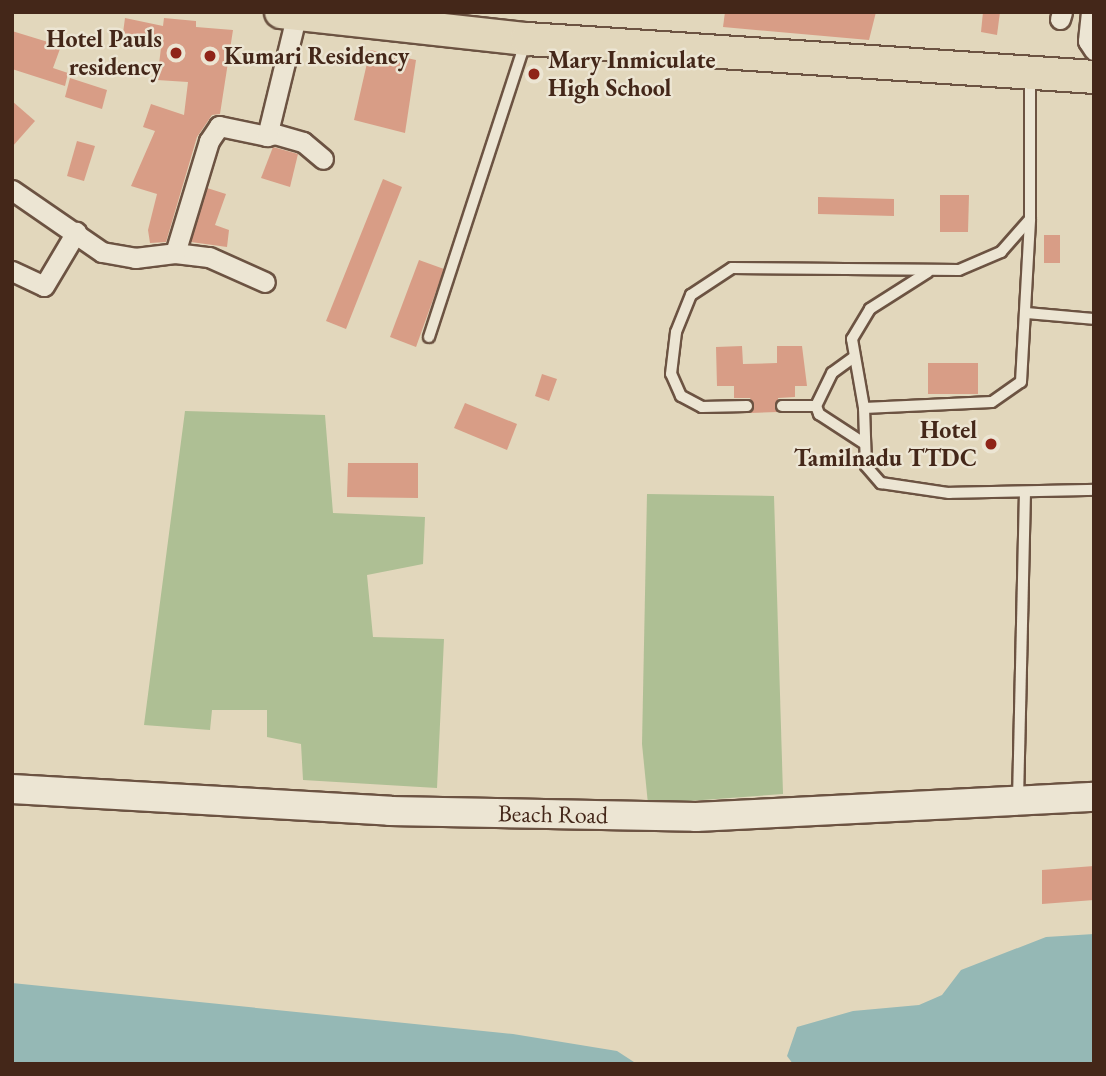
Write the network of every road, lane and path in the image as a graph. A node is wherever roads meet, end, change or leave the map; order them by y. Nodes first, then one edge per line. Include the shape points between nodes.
1 (1091, 12) edge
2 (289, 13) edge
3 (371, 16) edge
4 (527, 38) junction
5 (1094, 50) edge
6 (1030, 74) junction
7 (1094, 77) edge
8 (267, 136) junction
9 (323, 159) dead end
10 (12, 190) edge
11 (1030, 219) junction
12 (76, 232) junction
13 (175, 253) junction
14 (12, 271) edge
15 (929, 271) junction
16 (265, 282) dead end
17 (1026, 313) junction
18 (1094, 319) edge
19 (429, 337) dead end
20 (853, 358) junction
21 (747, 406) dead end
22 (782, 406) dead end
23 (816, 406) junction
24 (864, 408) junction
25 (865, 444) junction
26 (1094, 490) edge
27 (1025, 493) junction
28 (12, 789) edge
29 (1094, 797) edge
30 (1018, 800) junction

1 - 5 street via 1088,41
2 - 3 main road
2 - 8 street
3 - 4 main road
4 - 6 main road
4 - 19 lane
6 - 7 main road
6 - 11 lane
8 - 9 street via 303,142
8 - 13 street via 219,126 209,141
10 - 12 street
11 - 15 lane via 1001,252 959,270
11 - 17 lane
12 - 13 street via 102,252 135,258
12 - 14 street via 44,286
13 - 16 street via 209,257
15 - 20 lane via 870,309 852,339
15 - 21 lane via 732,268 691,295 676,332 671,374 681,396 702,407
17 - 18 lane
17 - 24 lane via 1021,382 992,402
20 - 23 lane via 832,373
20 - 24 lane
22 - 23 lane
23 - 25 lane via 819,415
24 - 25 lane
25 - 27 lane via 866,466 881,483 949,493
26 - 27 lane
27 - 30 lane
28 - 30 street, Beach Road via 390,811 696,817
29 - 30 street, Beach Road

